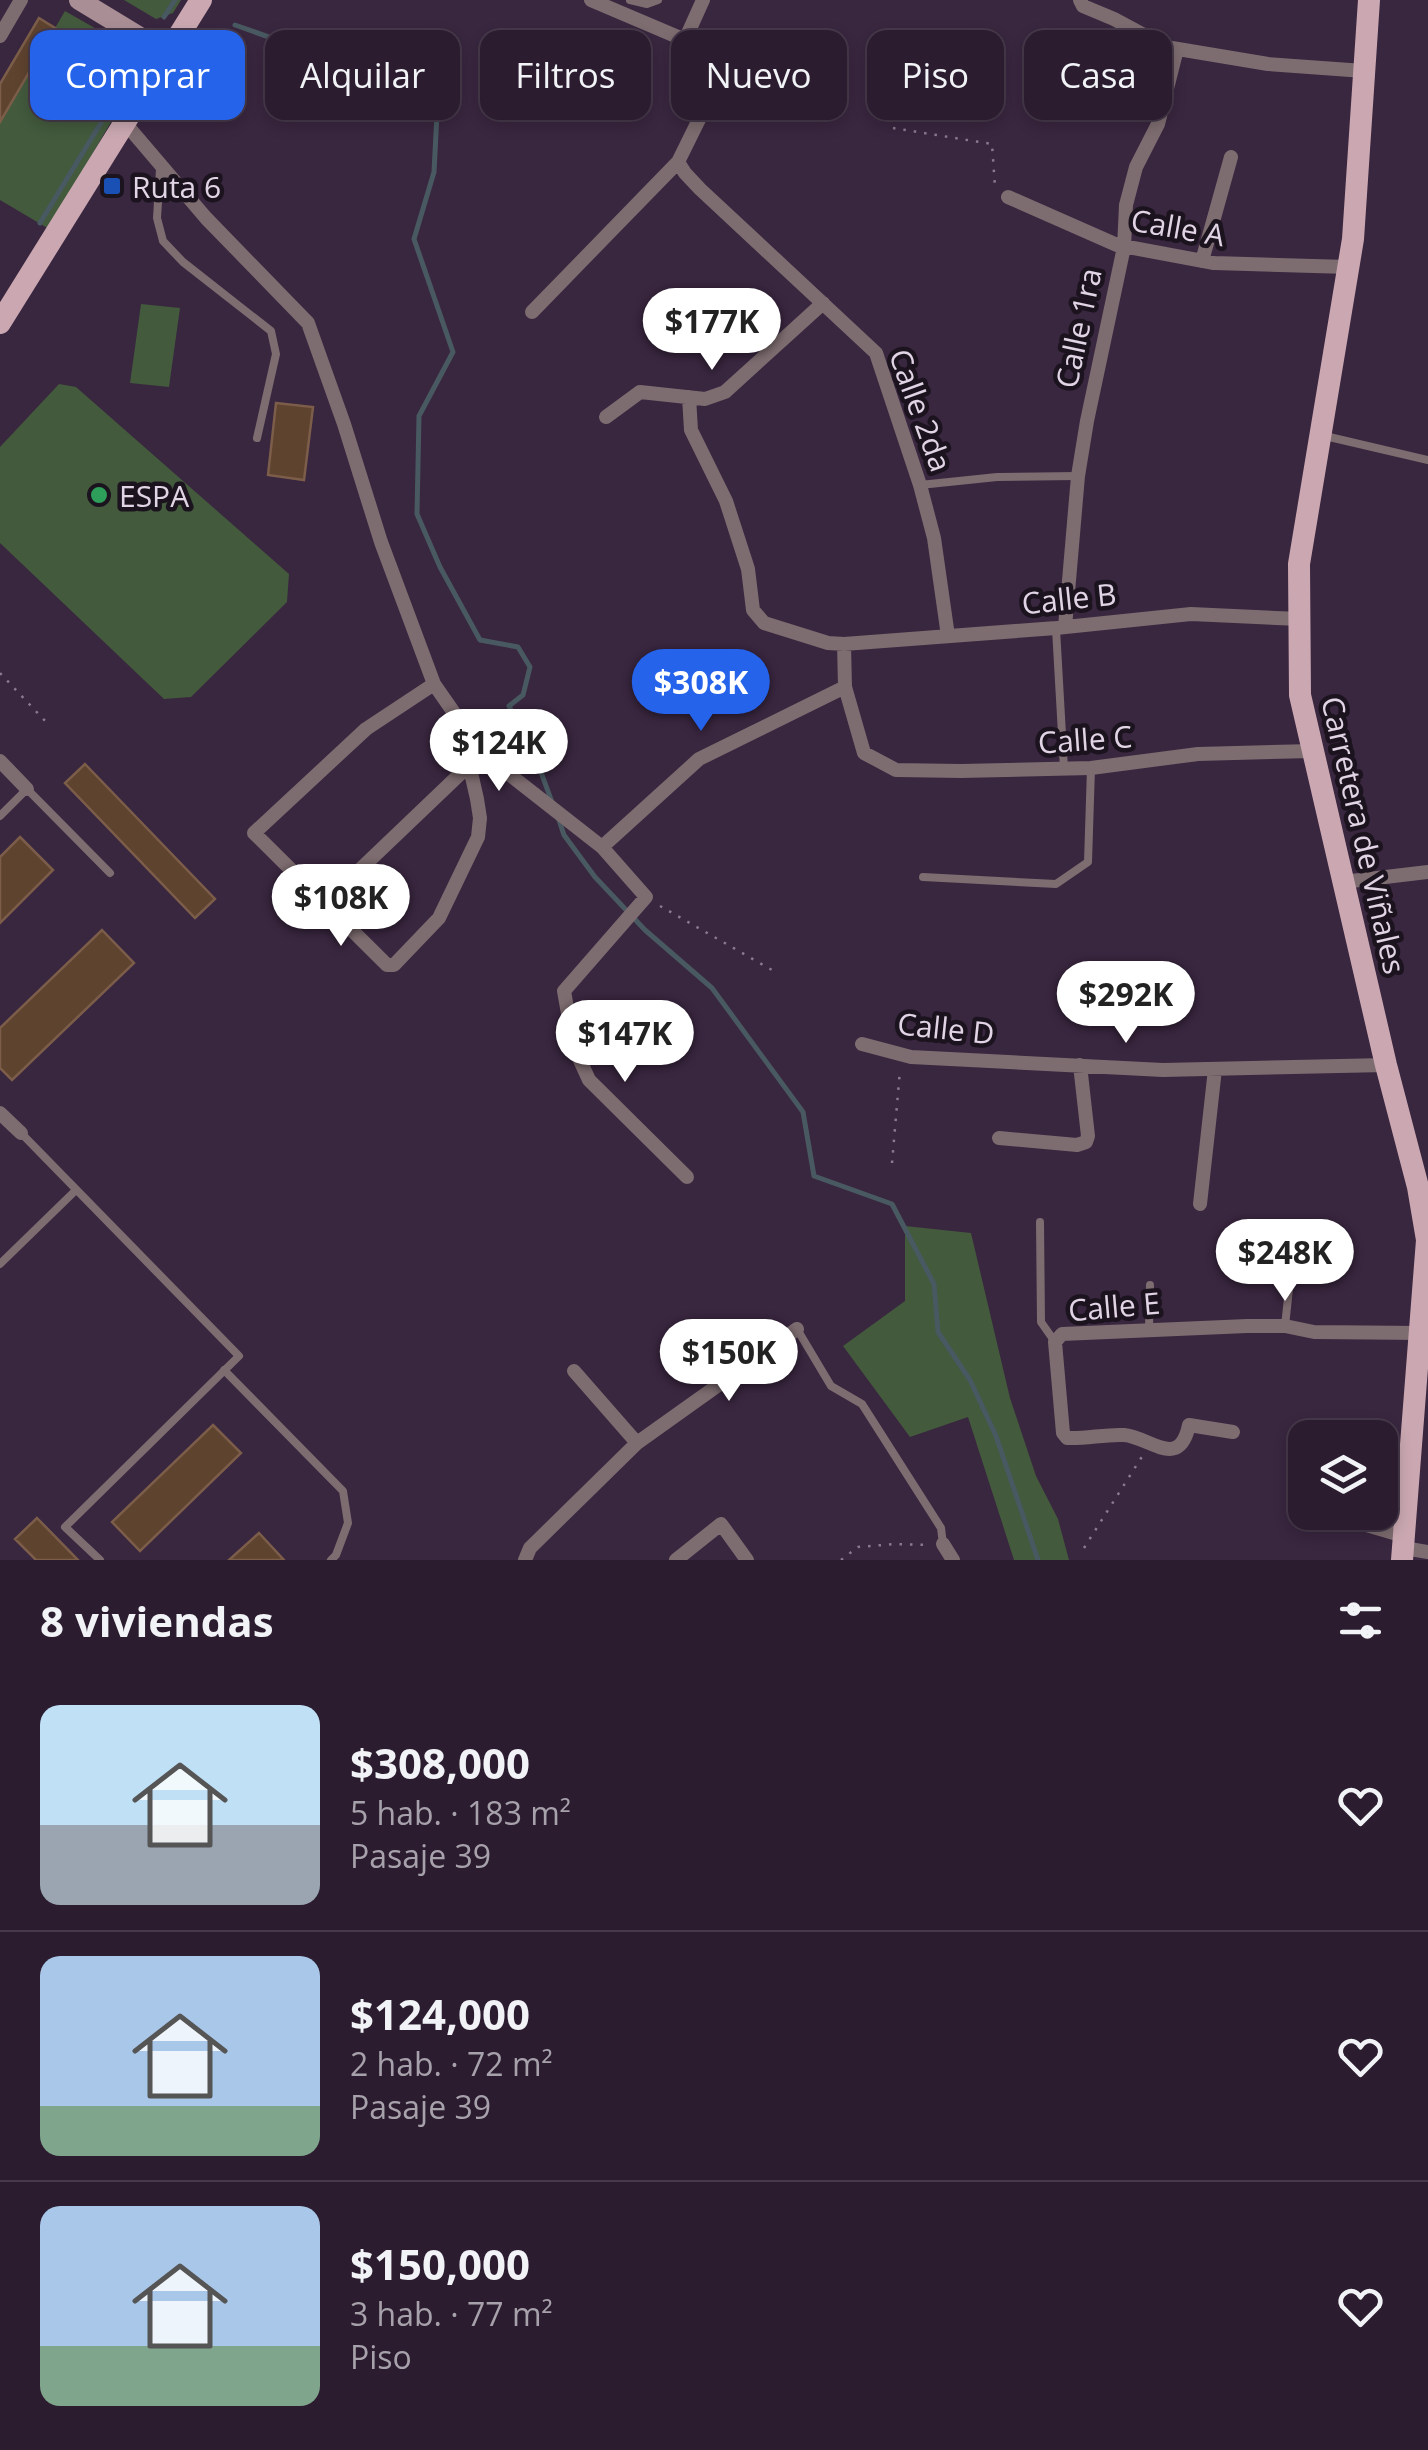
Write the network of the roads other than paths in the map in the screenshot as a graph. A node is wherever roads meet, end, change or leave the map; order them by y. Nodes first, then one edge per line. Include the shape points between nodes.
1 (21, 0) edge
2 (79, 0) edge
3 (201, 0) edge
4 (590, 0) edge
5 (630, 0) edge
6 (658, 0) edge
7 (703, 0) edge
8 (1080, 0) edge
9 (1369, 0) edge
10 (128, 30) edge
11 (183, 30) edge
12 (690, 30) edge
13 (671, 34) edge
14 (0, 36) edge
15 (1176, 49) junction
16 (1364, 71) junction
17 (127, 120) edge
18 (699, 120) edge
19 (125, 123) junction
20 (1231, 157) dead end
21 (678, 162) junction
22 (160, 164) junction
23 (1008, 196) road end
24 (1124, 246) junction
25 (1202, 261) junction
26 (1348, 267) junction
27 (823, 303) junction
28 (532, 312) dead end
29 (1, 321) edge
30 (690, 397) junction
31 (606, 417) dead end
32 (1321, 435) junction
33 (257, 438) dead end
34 (1428, 460) edge
35 (1078, 476) junction
36 (920, 485) junction
37 (1300, 619) junction
38 (1060, 628) junction
39 (948, 636) junction
40 (844, 644) junction
41 (434, 684) junction
42 (845, 687) junction
43 (1313, 751) junction
44 (482, 752) junction
45 (0, 761) edge
46 (1091, 768) junction
47 (467, 769) junction
48 (1064, 769) junction
49 (27, 789) junction
50 (0, 816) edge
51 (602, 846) junction
52 (1428, 872) edge
53 (110, 873) dead end
54 (923, 877) dead end
55 (1344, 882) junction
56 (326, 902) junction
57 (862, 1044) dead end
58 (1386, 1065) junction
59 (1080, 1066) junction
60 (1214, 1068) junction
61 (0, 1112) edge
62 (21, 1133) joint
63 (999, 1138) dead end
64 (687, 1177) dead end
65 (1423, 1188) edge
66 (76, 1190) junction
67 (1200, 1204) dead end
68 (1040, 1222) dead end
69 (1294, 1233) dead end
70 (1427, 1252) edge
71 (0, 1264) edge
72 (1150, 1285) dead end
73 (1285, 1326) junction
74 (1149, 1329) junction
75 (797, 1330) joint
76 (1420, 1333) junction
77 (1054, 1342) junction
78 (224, 1370) junction
79 (574, 1371) dead end
80 (1421, 1415) edge
81 (1233, 1432) dead end
82 (636, 1443) junction
83 (1362, 1530) edge
84 (943, 1544) joint
85 (1403, 1548) edge
86 (1428, 1552) edge
87 (100, 1560) edge
88 (331, 1560) edge
89 (525, 1560) edge
90 (676, 1560) edge
91 (747, 1560) edge
92 (953, 1560) edge

1 - 14 street
2 - 10 street
3 - 11 main road
4 - 13 street
5 - 6 lane
7 - 12 street
8 - 15 street
9 - 16 main road, Carretera de Viñales
15 - 16 street
15 - 24 street, Calle 1ra via 1158,124 1136,167
16 - 26 main road, Carretera de Viñales
17 - 19 main road
18 - 21 street
19 - 22 street
19 - 29 main road
20 - 25 street
21 - 27 street, Calle 2da
21 - 28 street
22 - 33 lane via 157,218 164,242 271,332 276,354
22 - 41 street via 308,322
23 - 24 street, Calle A
24 - 25 street, Calle A
24 - 35 street, Calle 1ra
25 - 26 street, Calle A
26 - 32 main road, Carretera de Viñales
27 - 30 street via 725,392
27 - 36 street, Calle 2da via 876,353
30 - 31 street via 640,392
30 - 40 street, Calle B via 692,430 726,500 753,610 764,624
32 - 34 lane
32 - 37 main road, Carretera de Viñales via 1299,564
35 - 36 lane
35 - 38 street, Calle 1ra
36 - 39 street, Calle 2da
37 - 38 street, Calle B via 1191,614
37 - 43 main road, Carretera de Viñales via 1300,695
38 - 39 street, Calle B
38 - 48 lane
39 - 40 street, Calle B
40 - 42 street
41 - 44 street
41 - 56 street via 366,729 254,833
42 - 48 street, Calle C via 864,754 896,770
42 - 51 street via 698,759
43 - 46 street, Calle C via 1198,754
43 - 55 main road, Carretera de Viñales
44 - 47 street
44 - 51 street
45 - 49 street
46 - 48 street, Calle C
46 - 54 lane via 1088,862 1056,884
47 - 56 street
47 - 56 street via 477,798 478,837 439,918 394,965
49 - 50 lane
49 - 53 lane
51 - 64 street via 646,897 564,991 574,1047 590,1080
52 - 55 street
55 - 58 main road, Carretera de Viñales
57 - 59 street, Calle D via 901,1054
58 - 60 street, Calle D
58 - 65 main road, Carretera de Viñales
59 - 60 street, Calle D
59 - 63 street via 1086,1142
60 - 67 street
61 - 62 street
62 - 66 lane
65 - 70 main road, Carretera de Viñales
66 - 71 lane
66 - 78 lane via 239,1356
68 - 77 lane via 1041,1322
69 - 73 lane
70 - 76 main road, Carretera de Viñales
72 - 74 lane
73 - 74 street, Calle E
73 - 76 street, Calle E
74 - 77 street, Calle E via 1062,1334
75 - 82 street
75 - 84 lane via 831,1386 862,1404 941,1528
76 - 80 main road, Carretera de Viñales
77 - 81 street via 1067,1438 1127,1435 1169,1449 1186,1438 1188,1425
78 - 87 lane via 65,1527
78 - 88 lane via 343,1492 348,1523
79 - 82 street
80 - 85 main road, Carretera de Viñales
82 - 89 street
83 - 85 street
84 - 92 street
85 - 86 street
90 - 91 street via 721,1524

